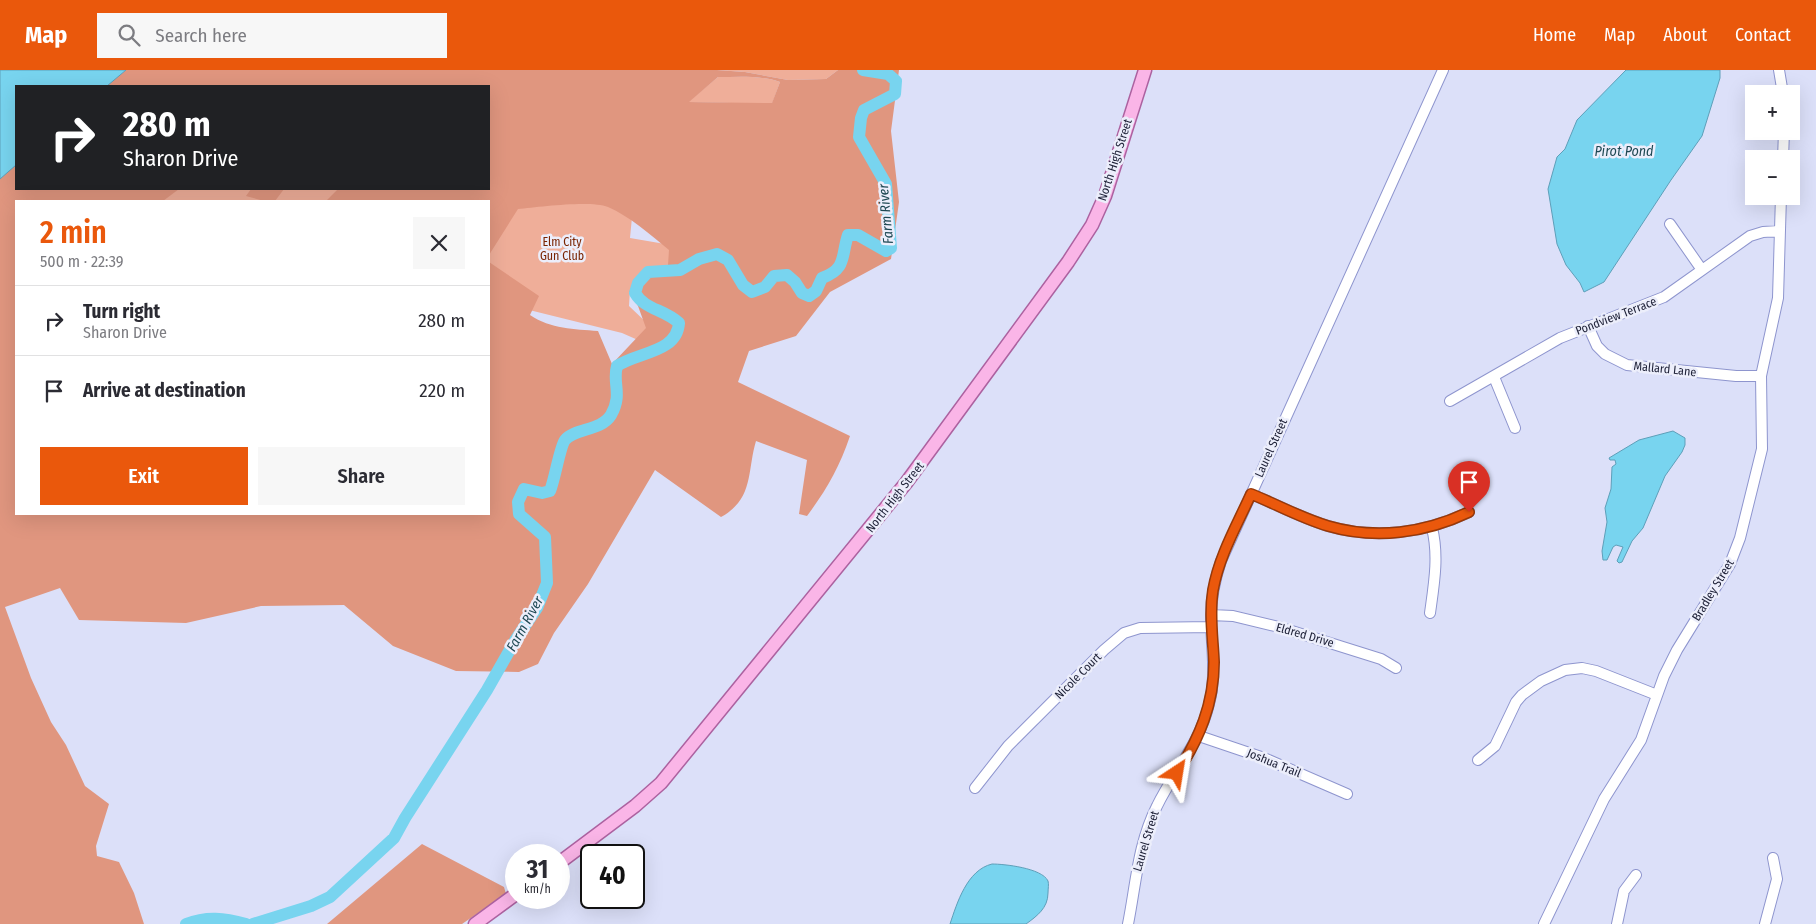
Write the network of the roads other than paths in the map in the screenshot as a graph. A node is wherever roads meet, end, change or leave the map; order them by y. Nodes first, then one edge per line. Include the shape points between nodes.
1 (1145, 70) edge
2 (1443, 70) edge
3 (1779, 70) edge
4 (1782, 85) edge
5 (1780, 205) edge
6 (1670, 224) dead end
7 (1779, 231) junction
8 (1702, 270) junction
9 (1588, 326) junction
10 (1762, 376) junction
11 (1494, 377) junction
12 (1450, 401) dead end
13 (1515, 428) dead end
14 (1251, 494) junction
15 (1469, 512) dead end
16 (1432, 528) junction
17 (1430, 613) dead end
18 (1211, 615) junction
19 (1211, 627) junction
20 (1396, 668) dead end
21 (1657, 695) junction
22 (1199, 736) junction
23 (1478, 760) dead end
24 (975, 788) dead end
25 (1347, 794) dead end
26 (570, 856) edge
27 (1773, 858) dead end
28 (1636, 874) dead end
29 (505, 902) edge
30 (475, 924) edge
31 (1128, 924) edge
32 (1544, 924) edge
33 (1617, 924) edge
34 (1765, 924) edge

1 - 26 main road, North High Street via 1105,196 1092,224 1008,345 906,483 661,784
2 - 14 street, Laurel Street
3 - 4 street
5 - 7 street, Bradley Street
6 - 8 street
7 - 8 street, Pondview Terrace via 1750,236
7 - 10 street, Bradley Street via 1778,298
8 - 9 street, Pondview Terrace via 1659,300
9 - 10 street, Mallard Lane via 1597,346 1627,365
9 - 11 street, Pondview Terrace via 1560,338
10 - 21 street, Bradley Street via 1762,449 1740,538 1730,564 1677,650
11 - 12 street, Pondview Terrace
11 - 13 street
14 - 16 street via 1322,524 1355,532 1399,533
14 - 18 street, Laurel Street via 1221,561 1213,589
15 - 16 street
16 - 17 street via 1436,565
18 - 19 street, Laurel Street
18 - 20 street, Eldred Drive via 1233,616 1279,627 1375,657
19 - 22 street, Laurel Street via 1212,691
19 - 24 street, Nicole Court via 1140,628 1124,633 1008,746
21 - 23 street via 1596,670 1565,670 1541,681 1522,695 1495,746
21 - 32 street, Bradley Street via 1641,740 1604,799
22 - 25 street, Joshua Trail via 1264,758
22 - 31 street, Laurel Street via 1151,820 1138,865
27 - 34 street via 1777,879
28 - 33 street via 1624,891
29 - 30 main road

